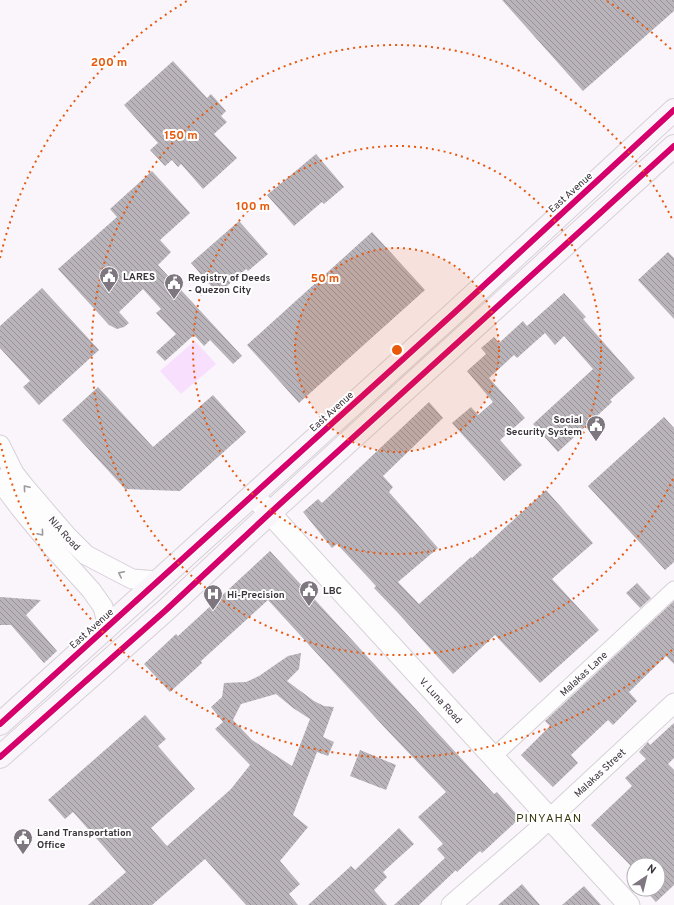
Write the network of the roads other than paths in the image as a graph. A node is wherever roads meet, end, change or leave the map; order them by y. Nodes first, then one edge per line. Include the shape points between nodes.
1 (674, 110) edge
2 (674, 146) edge
3 (0, 445) edge
4 (0, 480) edge
5 (254, 496) junction
6 (270, 513) junction
7 (159, 580) junction
8 (674, 589) edge
9 (108, 626) junction
10 (674, 703) edge
11 (0, 724) edge
12 (0, 757) edge
13 (492, 757) junction
14 (549, 819) junction
15 (451, 905) edge
16 (629, 905) edge

1 - 5 main road, East Avenue
2 - 6 main road
7 -> 3 street, NIA Road via 132,579 86,555 14,473
4 -> 9 street, NIA Road via 53,548 91,590 103,608
5 - 6 main road, V. Luna Road
5 - 7 main road, East Avenue
6 - 12 main road via 166,610
6 - 13 main road, V. Luna Road
7 - 9 main road, East Avenue
8 - 13 street, Malakas Lane
9 - 11 main road, East Avenue
10 - 14 street, Malakas Street
13 - 14 main road, V. Luna Road
14 - 15 street, Malakas Street
14 - 16 main road, V. Luna Road

